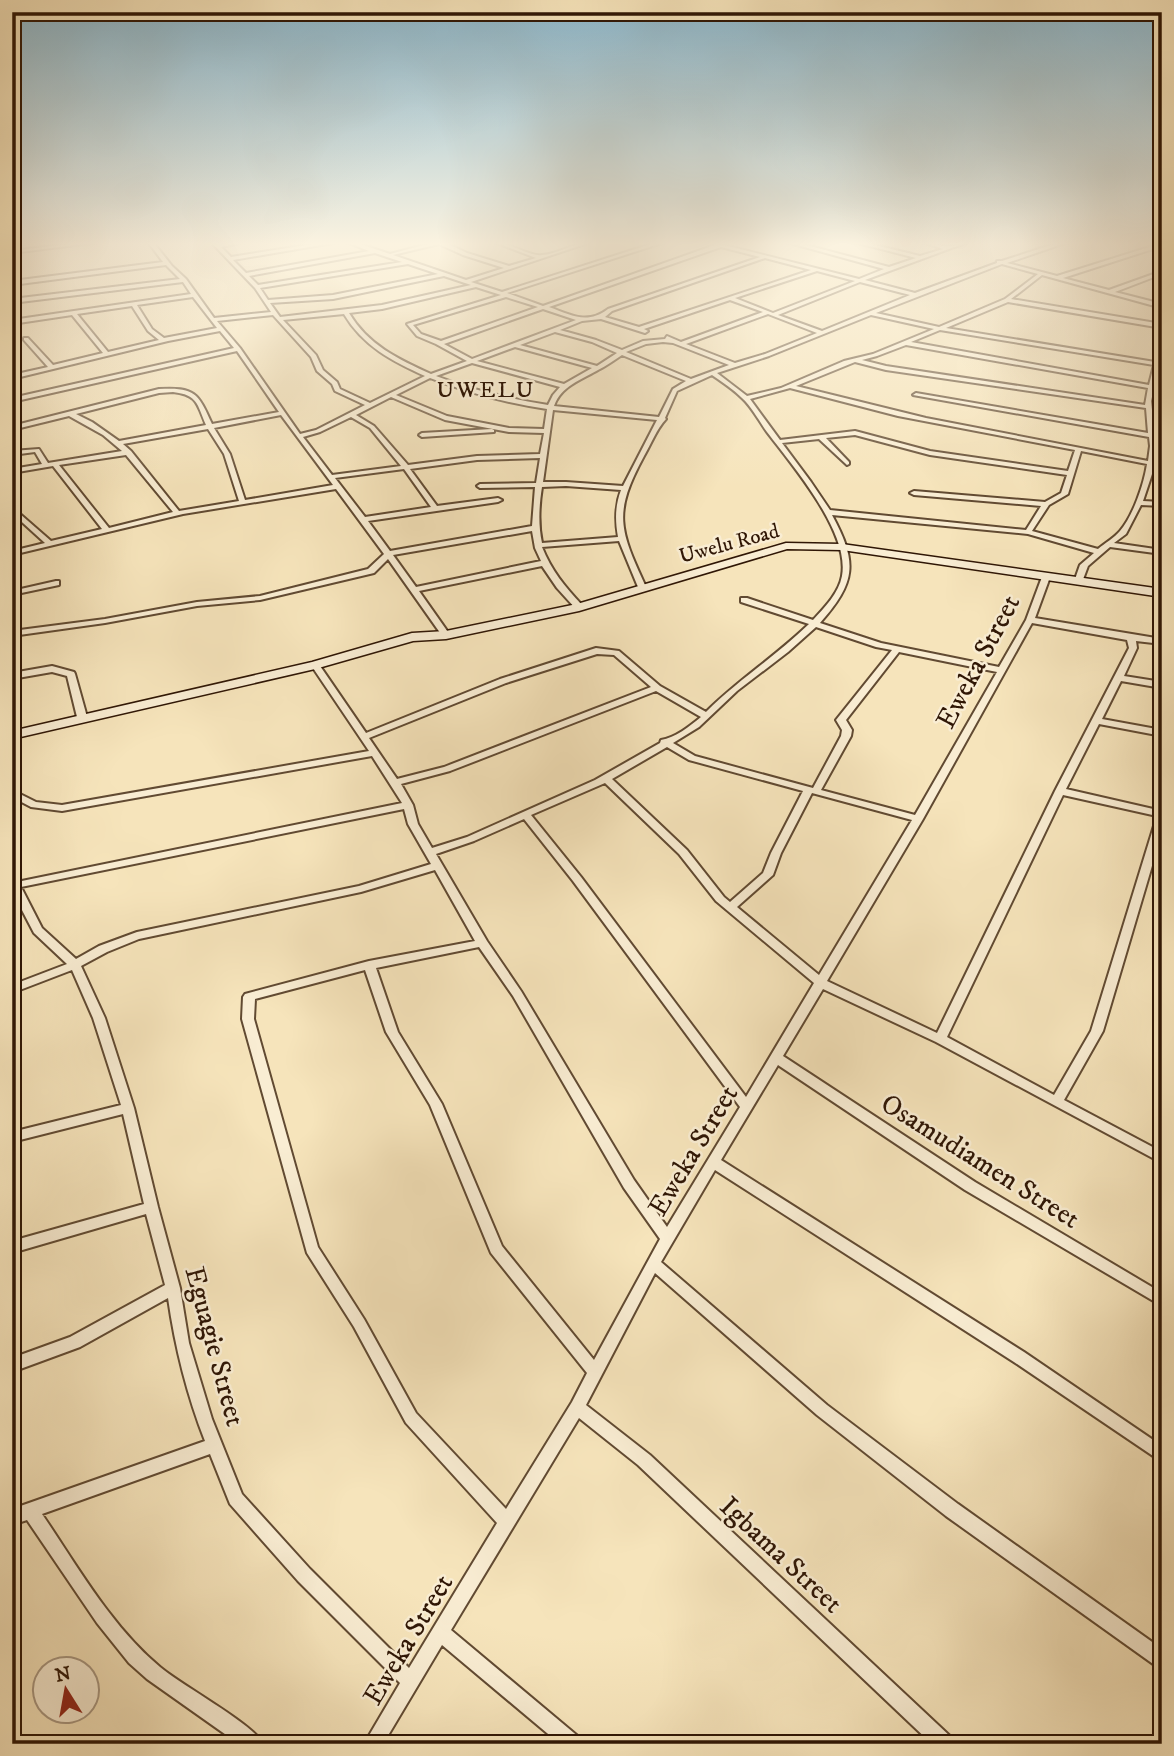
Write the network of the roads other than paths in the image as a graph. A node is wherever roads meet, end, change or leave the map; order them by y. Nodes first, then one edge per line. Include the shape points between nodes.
1 (83, 324) edge
2 (146, 324) edge
3 (217, 324) edge
4 (285, 324) edge
5 (353, 324) edge
6 (410, 324) edge
7 (495, 324) edge
8 (571, 324) edge
9 (623, 324) edge
10 (655, 324) edge
11 (736, 324) edge
12 (800, 324) edge
13 (841, 324) edge
14 (919, 324) edge
15 (947, 324) edge
16 (937, 328) junction
17 (222, 329) junction
18 (639, 329) junction
19 (555, 330) junction
20 (820, 332) junction
21 (657, 337) junction
22 (26, 340) dead end
23 (163, 341) junction
24 (677, 342) junction
25 (440, 343) junction
26 (905, 343) junction
27 (515, 345) junction
28 (1161, 347) edge
29 (237, 349) junction
30 (622, 352) junction
31 (106, 353) junction
32 (854, 360) junction
33 (472, 361) junction
34 (736, 366) junction
35 (52, 368) junction
36 (598, 368) junction
37 (1158, 368) edge
38 (713, 373) junction
39 (12, 377) edge
40 (428, 377) junction
41 (691, 382) junction
42 (564, 386) junction
43 (790, 386) junction
44 (1151, 389) junction
45 (1161, 392) edge
46 (916, 395) dead end
47 (393, 396) junction
48 (746, 398) junction
49 (12, 400) edge
50 (370, 405) junction
51 (1149, 407) junction
52 (550, 409) junction
53 (282, 413) junction
54 (71, 414) junction
55 (351, 415) junction
56 (663, 419) junction
57 (210, 427) junction
58 (12, 428) edge
59 (509, 430) junction
60 (547, 430) junction
61 (422, 435) dead end
62 (300, 436) junction
63 (820, 436) junction
64 (1152, 436) junction
65 (777, 442) junction
66 (120, 443) junction
67 (1158, 446) edge
68 (1078, 450) junction
69 (129, 452) junction
70 (12, 453) edge
71 (543, 456) junction
72 (847, 463) dead end
73 (1150, 463) junction
74 (50, 464) junction
75 (405, 466) junction
76 (12, 471) edge
77 (1070, 473) junction
78 (1149, 474) junction
79 (1162, 474) edge
80 (330, 477) junction
81 (538, 484) junction
82 (480, 486) dead end
83 (336, 487) junction
84 (626, 488) junction
85 (914, 493) dead end
86 (242, 500) junction
87 (498, 500) dead end
88 (1138, 503) junction
89 (1046, 504) junction
90 (1162, 504) edge
91 (434, 507) junction
92 (12, 509) edge
93 (826, 512) junction
94 (177, 513) junction
95 (363, 519) junction
96 (534, 528) junction
97 (107, 530) junction
98 (1028, 532) junction
99 (621, 539) junction
100 (50, 544) junction
101 (539, 545) junction
102 (1111, 545) junction
103 (842, 547) junction
104 (1100, 552) junction
105 (1162, 552) edge
106 (12, 553) edge
107 (388, 554) junction
108 (544, 563) junction
109 (1046, 577) junction
110 (1078, 582) junction
111 (56, 583) dead end
112 (642, 587) junction
113 (413, 590) junction
114 (12, 593) edge
115 (1162, 593) edge
116 (744, 600) dead end
117 (579, 607) junction
118 (1030, 620) junction
119 (815, 625) junction
120 (12, 634) edge
121 (446, 635) junction
122 (1131, 638) junction
123 (1162, 642) edge
124 (898, 648) junction
125 (314, 665) junction
126 (1002, 670) junction
127 (12, 676) edge
128 (1117, 678) junction
129 (1162, 685) edge
130 (657, 688) junction
131 (706, 716) junction
132 (82, 717) junction
133 (1096, 720) junction
134 (1162, 733) edge
135 (12, 735) edge
136 (364, 737) junction
137 (664, 743) junction
138 (374, 753) junction
139 (606, 778) junction
140 (395, 783) junction
141 (812, 790) junction
142 (1060, 791) junction
143 (12, 793) edge
144 (408, 805) junction
145 (524, 814) junction
146 (1162, 814) edge
147 (918, 819) junction
148 (431, 852) junction
149 (437, 866) junction
150 (14, 886) edge
151 (730, 907) junction
152 (482, 943) junction
153 (75, 965) junction
154 (369, 965) junction
155 (821, 983) junction
156 (12, 989) edge
157 (940, 1039) junction
158 (776, 1058) junction
159 (1057, 1101) junction
160 (746, 1106) junction
161 (128, 1108) junction
162 (12, 1137) edge
163 (1162, 1158) edge
164 (715, 1163) junction
165 (150, 1207) junction
166 (668, 1239) junction
167 (12, 1247) edge
168 (653, 1263) junction
169 (173, 1288) junction
170 (1162, 1300) edge
171 (12, 1365) edge
172 (595, 1372) junction
173 (577, 1407) junction
174 (215, 1445) junction
175 (1162, 1455) edge
176 (30, 1510) junction
177 (12, 1517) edge
178 (506, 1521) junction
179 (440, 1632) junction
180 (1162, 1660) edge
181 (410, 1681) junction
182 (254, 1744) edge
183 (373, 1744) edge
184 (574, 1744) edge
185 (946, 1744) edge

1 - 31 street
2 - 23 street
3 - 17 street
4 - 50 street via 337,390
5 - 40 street via 380,353
6 - 25 street via 419,335
7 - 25 street
8 - 19 street
9 - 18 street
10 - 18 street
11 - 24 street
12 - 20 street
13 - 20 street
14 - 16 street
15 - 16 street
16 - 26 street
16 - 37 street
17 - 23 street
17 - 29 street
18 - 21 street
19 - 27 street
19 - 30 street
20 - 34 street
21 - 24 street
21 - 30 street
22 - 35 street
23 - 31 street
24 - 34 street
25 - 33 street
26 - 32 street
26 - 44 street
27 - 33 street
27 - 36 street
28 - 37 street
29 - 49 street
29 - 53 street
30 - 36 street
30 - 41 street
31 - 35 street
32 - 43 street
32 - 51 street
33 - 40 street
33 - 42 street
34 - 38 street
35 - 39 street
36 - 42 street
37 - 44 street
38 - 41 street
38 - 48 street
40 - 47 street
40 - 52 street
41 - 56 street via 675,390
42 - 52 street
43 - 48 street
43 - 68 street via 875,411
44 - 45 street
44 - 51 street
46 - 64 street
47 - 50 street
47 - 59 street via 445,418
48 - 65 street
50 - 55 street
51 - 64 street
52 - 56 street
52 - 60 street
53 - 57 street
53 - 62 street
54 - 57 street via 173,390 189,392
54 - 58 street
54 - 66 street
55 - 62 street
55 - 75 street via 372,427
56 - 84 street
57 - 66 street
57 - 86 street via 228,454
59 - 60 street
59 - 61 street
60 - 71 street
62 - 80 street
63 - 65 street
63 - 72 street
63 - 77 street via 855,433 930,453
64 - 67 street
65 - 93 street via 799,467
66 - 69 street
67 - 73 street
68 - 73 street
68 - 77 street
69 - 74 street
69 - 94 street
70 - 74 street via 37,450
71 - 75 street
71 - 81 street
73 - 78 street
74 - 76 street
74 - 97 street
75 - 80 street
75 - 91 street
77 - 89 street via 1064,494
78 - 79 street
78 - 88 street
80 - 83 street
81 - 82 street
81 - 84 street
81 - 96 street
83 - 86 street
83 - 95 street
84 - 99 street via 618,505
85 - 89 street
86 - 94 street
87 - 91 street
88 - 90 street
88 - 102 street
89 - 98 street
91 - 95 street
92 - 100 street
93 - 98 street
93 - 103 street
94 - 97 street
95 - 107 street
96 - 101 street
96 - 107 street
97 - 100 street
98 - 104 street
99 - 101 street
99 - 112 street
100 - 106 street
101 - 108 street
102 - 104 street
102 - 105 street
103 - 109 street, Uwelu Road
103 - 112 street, Uwelu Road via 786,546
103 - 119 street via 846,576
104 - 110 street via 1084,565
107 - 113 street
107 - 120 street via 371,571 260,598
108 - 113 street
108 - 117 street via 556,585
109 - 110 street, Uwelu Road
109 - 118 street, Eweka Street
110 - 115 street, Uwelu Road
111 - 114 street
112 - 117 street, Uwelu Road
113 - 121 street
116 - 119 street
117 - 121 street, Uwelu Road
118 - 122 street
118 - 126 street, Eweka Street
119 - 124 street
119 - 131 street
121 - 125 street, Uwelu Road via 412,637
122 - 123 street
122 - 128 street via 1132,648
124 - 126 street
124 - 141 street via 841,720 846,736
125 - 132 street, Uwelu Road
125 - 136 street
126 - 147 street, Eweka Street
127 - 132 street via 52,669 71,674
128 - 129 street
128 - 133 street
130 - 131 street
130 - 136 street via 616,653 597,652 503,681
130 - 140 street via 447,769
131 - 137 street
132 - 135 street, Uwelu Road
133 - 134 street
133 - 142 street
136 - 138 street
137 - 139 street
137 - 141 street via 692,758
138 - 140 street
138 - 143 street via 62,808 34,805
139 - 145 street
139 - 151 street via 683,852
140 - 144 street
141 - 147 street
141 - 151 street via 768,875
142 - 146 street
142 - 157 street
144 - 148 street via 413,824
144 - 150 street
145 - 148 street via 464,844
145 - 160 street via 578,878
146 - 159 street via 1097,1031
147 - 155 street, Eweka Street
148 - 149 street
149 - 152 street
149 - 153 street via 361,890 137,936
150 - 153 street via 38,930
151 - 155 street
152 - 154 street
152 - 166 street via 629,1184
153 - 156 street
153 - 161 street, Eguagie Street via 99,1018
154 - 172 street via 392,1032 436,1104 496,1249
154 - 178 street via 249,997 248,1020 312,1249 411,1418
155 - 157 street
155 - 158 street, Eweka Street
157 - 159 street
158 - 160 street, Eweka Street
158 - 170 street, Osamudiamen Street via 970,1186
159 - 163 street
160 - 164 street, Eweka Street
161 - 162 street
161 - 165 street, Eguagie Street
164 - 166 street, Eweka Street
164 - 175 street via 1019,1357
165 - 167 street
165 - 169 street, Eguagie Street
166 - 168 street, Eweka Street
168 - 172 street, Eweka Street
168 - 180 street via 822,1410 952,1510
169 - 171 street via 75,1342
169 - 174 street, Eguagie Street via 182,1343
172 - 173 street, Eweka Street
173 - 178 street, Eweka Street
173 - 185 street, Igbama Street via 644,1460
174 - 176 street
174 - 181 street, Eguagie Street via 236,1499
176 - 177 street
176 - 182 street via 118,1635 151,1671
178 - 179 street, Eweka Street
179 - 181 street, Eweka Street
179 - 184 street
181 - 183 street, Eweka Street

